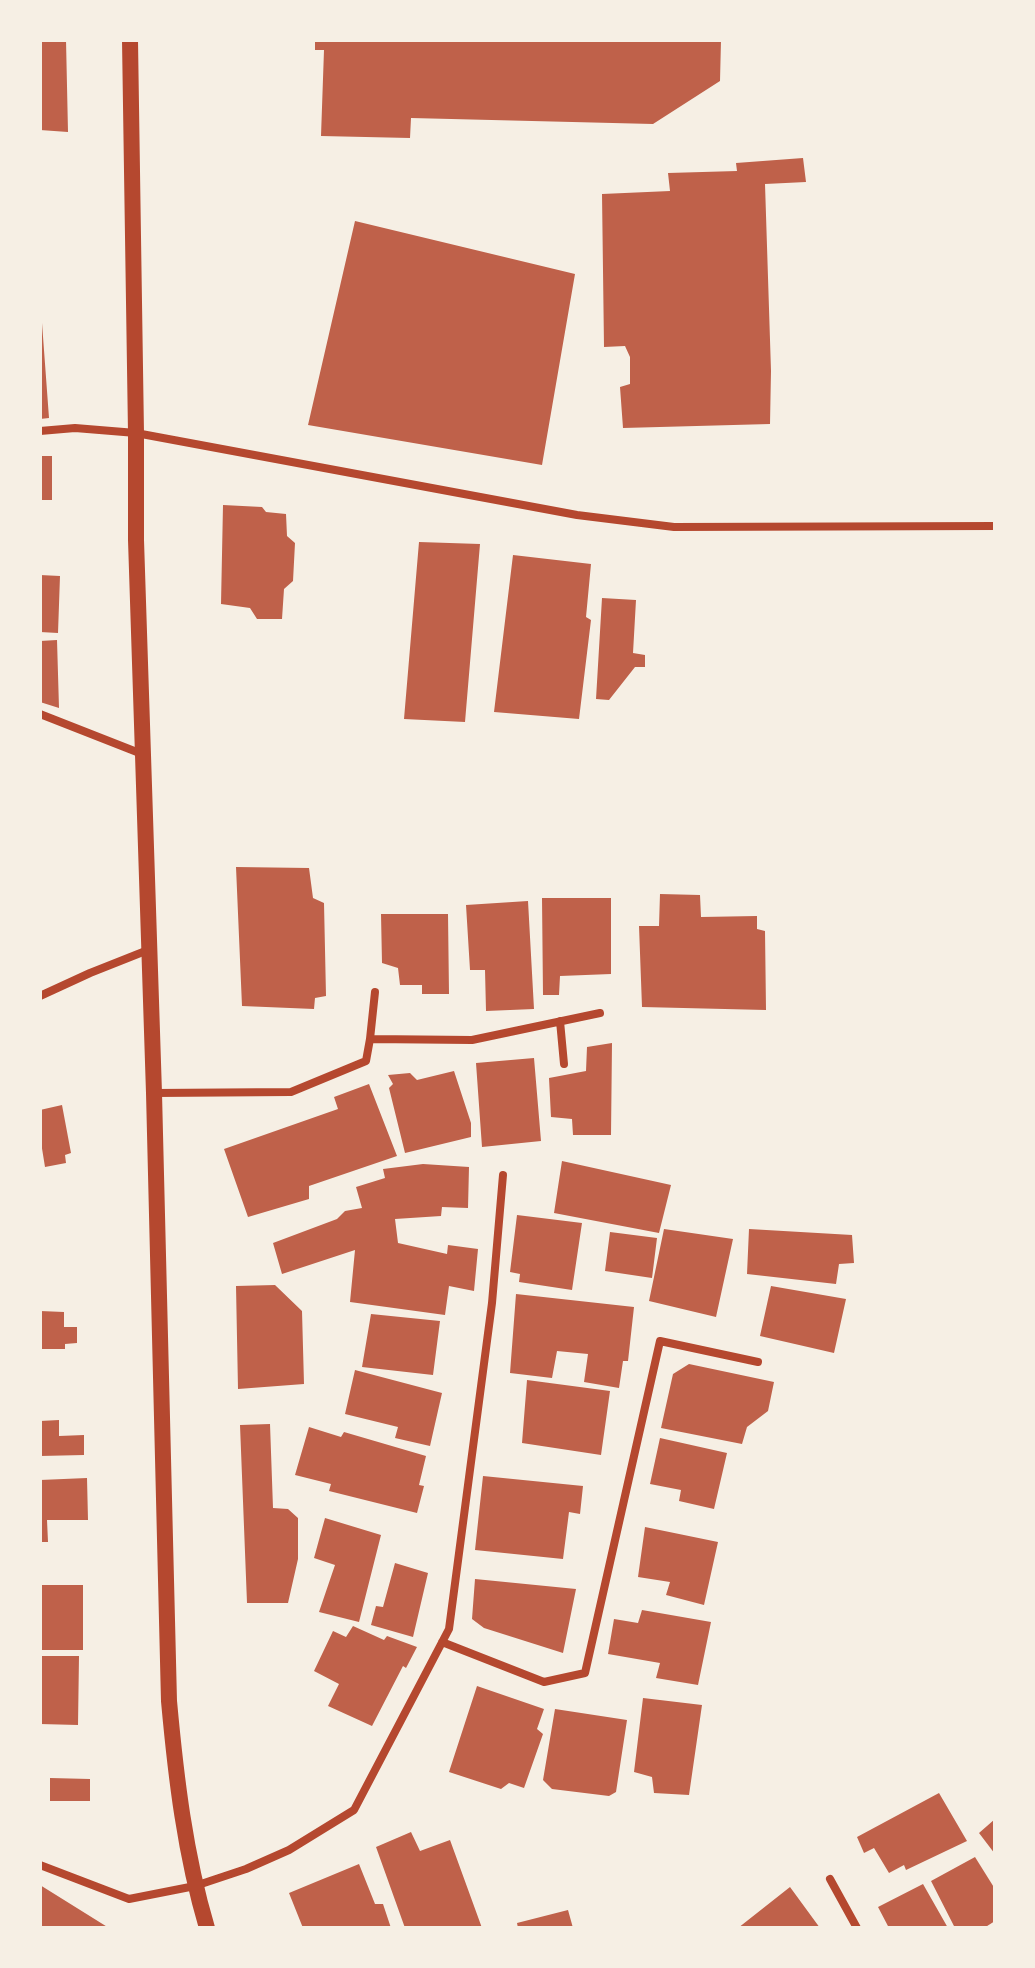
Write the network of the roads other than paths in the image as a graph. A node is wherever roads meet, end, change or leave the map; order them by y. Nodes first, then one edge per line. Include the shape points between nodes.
1 (130, 40) edge
2 (40, 431) edge
3 (136, 433) junction
4 (995, 526) edge
5 (40, 714) edge
6 (143, 754) junction
7 (149, 949) junction
8 (375, 992) dead end
9 (40, 996) edge
10 (600, 1013) dead end
11 (560, 1021) junction
12 (370, 1039) junction
13 (564, 1064) dead end
14 (154, 1093) junction
15 (503, 1175) dead end
16 (758, 1362) dead end
17 (442, 1642) junction
18 (40, 1865) edge
19 (830, 1879) dead end
20 (195, 1886) junction
21 (207, 1928) edge
22 (857, 1928) edge

1 - 3 main road
2 - 3 street
3 - 4 street via 577,515 674,527
3 - 6 main road
5 - 6 street
6 - 7 main road
7 - 9 street
7 - 14 main road
8 - 12 street
10 - 11 street
11 - 12 street via 472,1040
11 - 13 street
12 - 14 street via 366,1061 291,1092
14 - 20 main road via 169,1701 176,1781
15 - 17 street via 492,1303 449,1629
16 - 17 street via 660,1341 585,1673 544,1682
17 - 20 street via 354,1810 289,1850
18 - 20 street via 129,1899
19 - 22 street
20 - 21 main road

